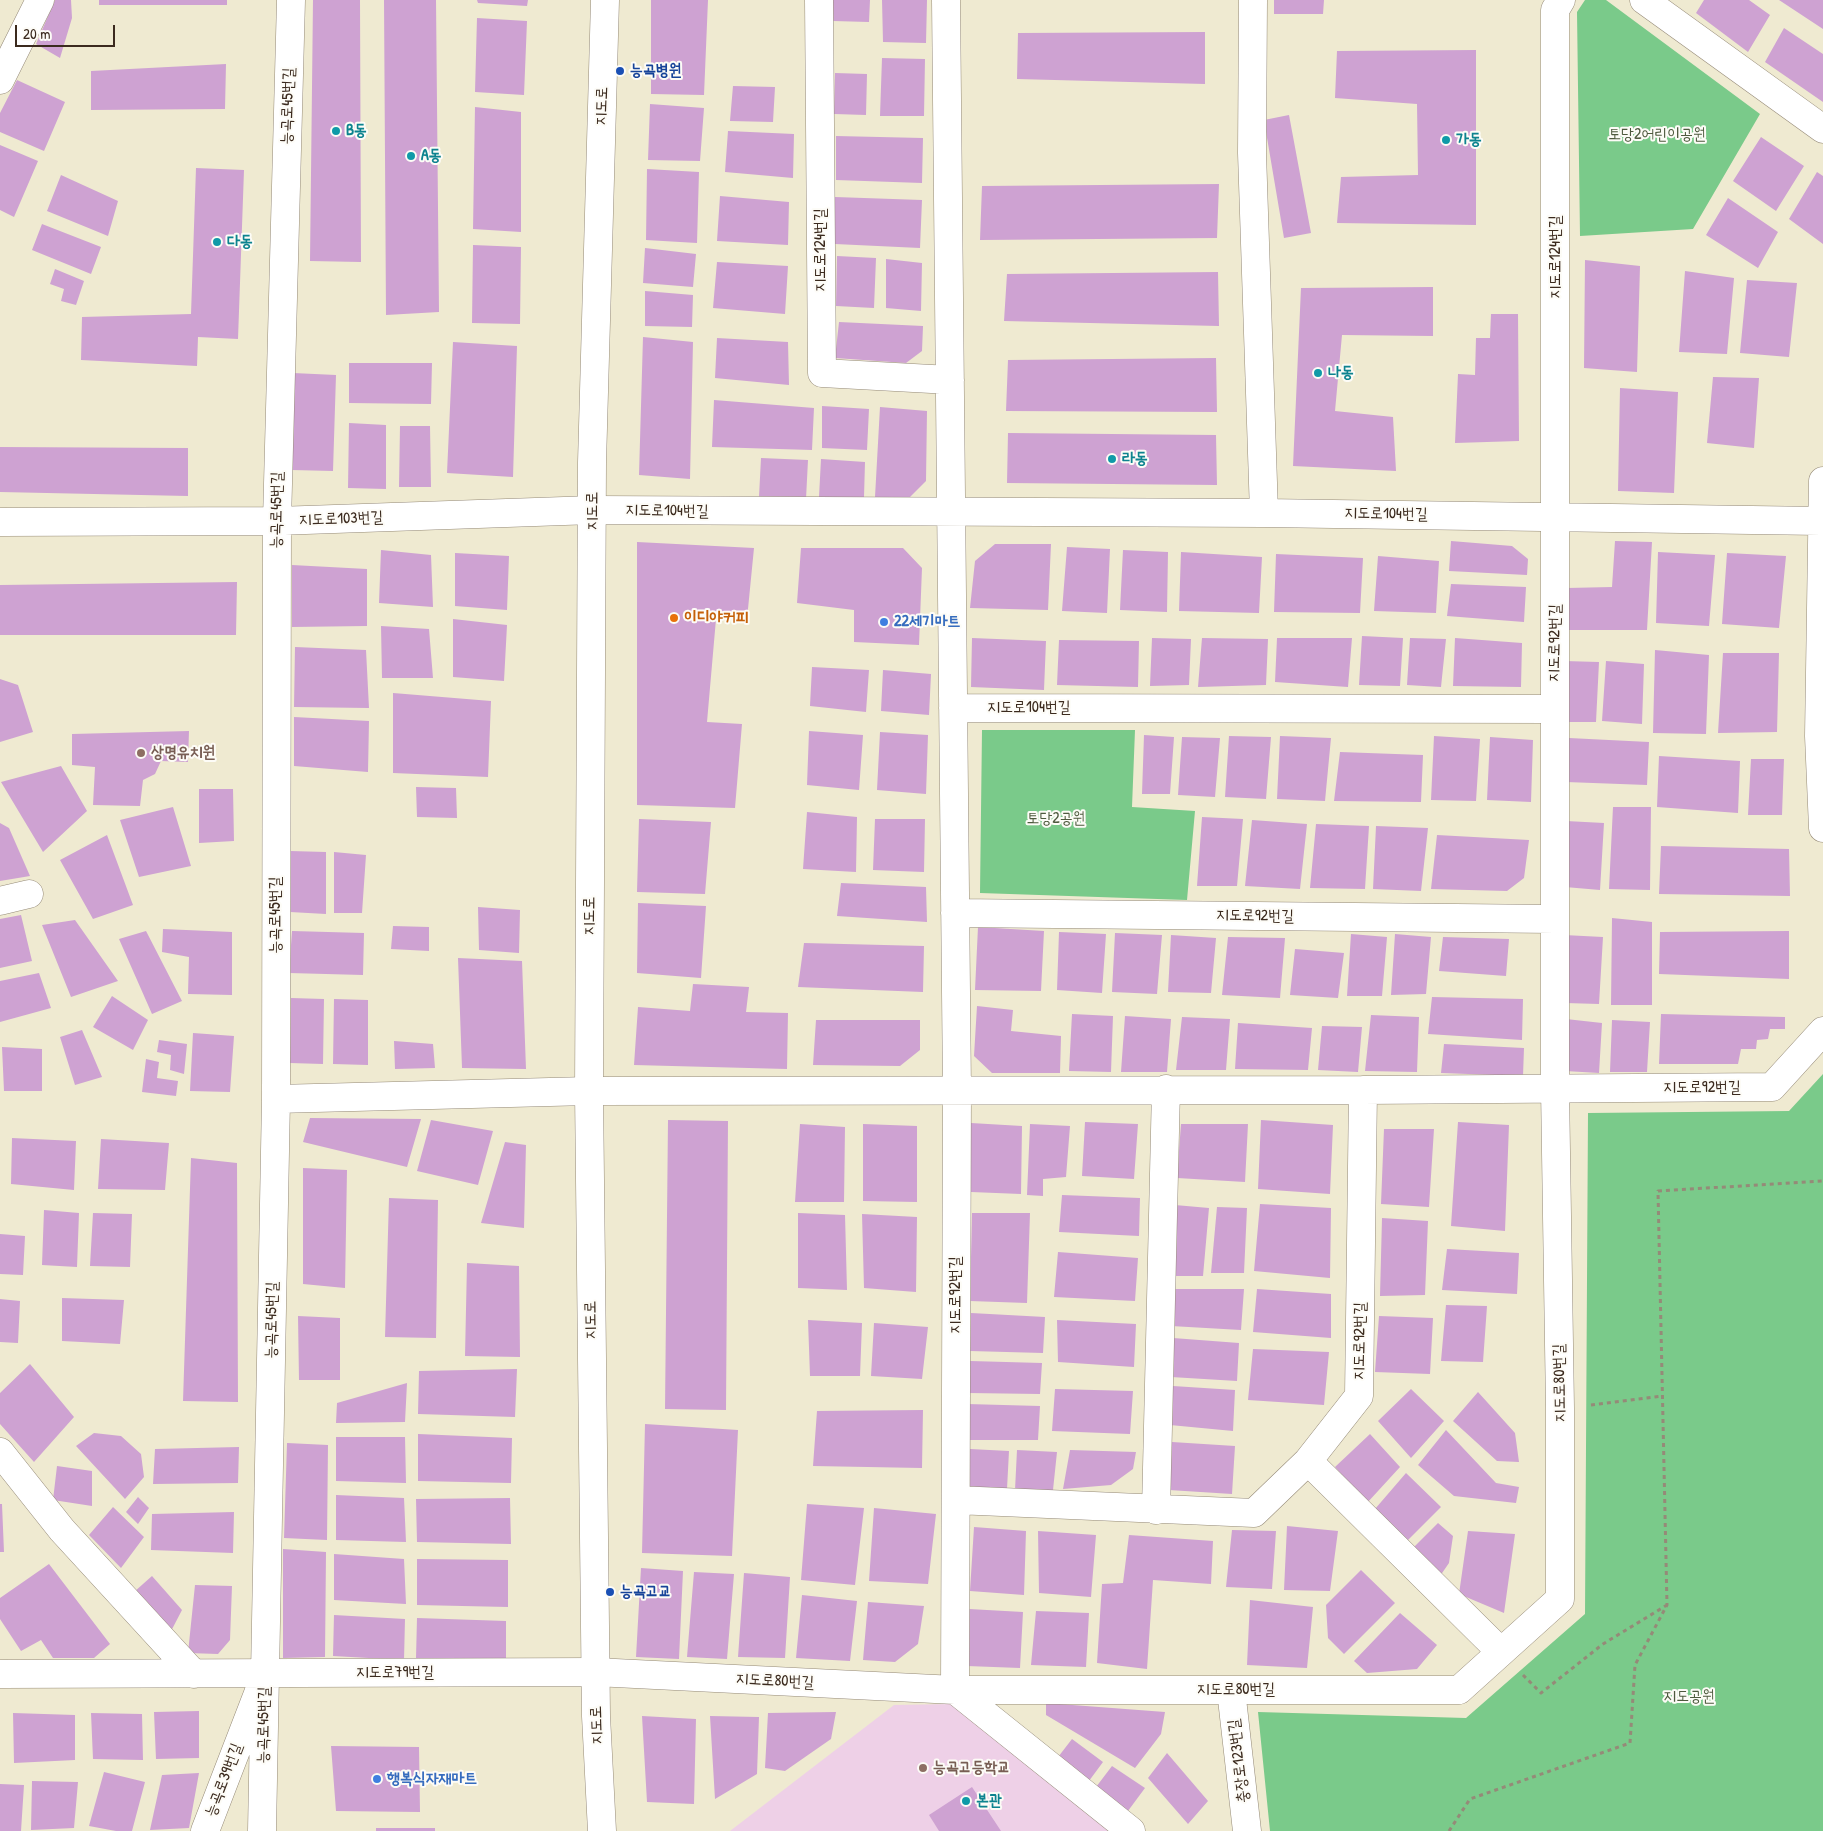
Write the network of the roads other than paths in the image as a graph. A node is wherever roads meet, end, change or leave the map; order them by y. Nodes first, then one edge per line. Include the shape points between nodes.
1 (40, 0) edge
2 (291, 0) edge
3 (605, 0) edge
4 (819, 0) edge
5 (946, 0) edge
6 (1254, 0) edge
7 (1561, 0) edge
8 (1644, 0) edge
9 (0, 80) edge
10 (1823, 129) edge
11 (950, 380) junction
12 (1823, 480) edge
13 (593, 510) junction
14 (951, 513) junction
15 (1264, 513) junction
16 (1557, 516) junction
17 (277, 521) junction
18 (1821, 521) junction
19 (0, 522) edge
20 (953, 708) junction
21 (1555, 709) junction
22 (1821, 736) edge
23 (1823, 828) edge
24 (29, 894) dead end
25 (0, 902) edge
26 (956, 913) junction
27 (1555, 919) junction
28 (1823, 1031) edge
29 (1555, 1088) junction
30 (1166, 1089) junction
31 (957, 1090) junction
32 (1363, 1090) junction
33 (589, 1091) junction
34 (276, 1099) junction
35 (0, 1452) edge
36 (1308, 1461) junction
37 (956, 1500) junction
38 (1156, 1510) junction
39 (1501, 1652) junction
40 (595, 1672) junction
41 (266, 1673) junction
42 (0, 1674) edge
43 (194, 1674) junction
44 (955, 1690) junction
45 (1231, 1690) junction
46 (205, 1831) edge
47 (262, 1831) edge
48 (602, 1831) edge
49 (1131, 1831) edge
50 (1247, 1831) edge

1 - 9 street
2 - 17 street, 능곡로45번길
3 - 13 street, 지도로
4 - 11 street, 지도로124번길 via 822,373
5 - 11 street
6 - 15 street via 1252,153
7 - 16 street, 지도로124번길 via 1555,10
8 - 10 street
11 - 14 street
12 - 18 street
13 - 14 street, 지도로104번길
13 - 17 street, 지도로103번길
13 - 33 street, 지도로
14 - 15 street, 지도로104번길
14 - 20 street
15 - 16 street, 지도로104번길
16 - 18 street, 지도로104번길
16 - 21 street, 지도로92번길
17 - 19 street, 지도로103번길
17 - 34 street, 능곡로45번길
18 - 22 street
20 - 21 street, 지도로104번길
20 - 26 street, 지도로92번길
21 - 27 street, 지도로92번길
22 - 23 street
24 - 25 street
26 - 27 street, 지도로92번길
26 - 31 street, 지도로92번길
27 - 29 street, 지도로92번길
28 - 29 street, 지도로92번길 via 1772,1088
29 - 32 street, 지도로92번길
29 - 39 street, 지도로80번길 via 1560,1600
30 - 31 street, 지도로92번길
30 - 32 street, 지도로92번길
30 - 38 street
31 - 33 street, 지도로92번길
31 - 37 street, 지도로92번길
32 - 36 street, 지도로92번길 via 1359,1396
33 - 34 street, 지도로92번길
33 - 40 street, 지도로
34 - 41 street, 능곡로45번길
35 - 43 street via 62,1530
36 - 38 street, 지도로92번길 via 1254,1513
36 - 39 street
37 - 38 street, 지도로92번길
37 - 44 street, 지도로92번길
39 - 45 street, 지도로80번길 via 1459,1690
40 - 41 street, 지도로79번길
40 - 44 street, 지도로80번길
40 - 48 street, 지도로
41 - 43 street, 지도로79번길
41 - 46 street, 능곡로39번길
41 - 47 street, 능곡로45번길
42 - 43 street, 지도로79번길
44 - 45 street, 지도로80번길
44 - 49 street
45 - 50 street, 충장로123번길

